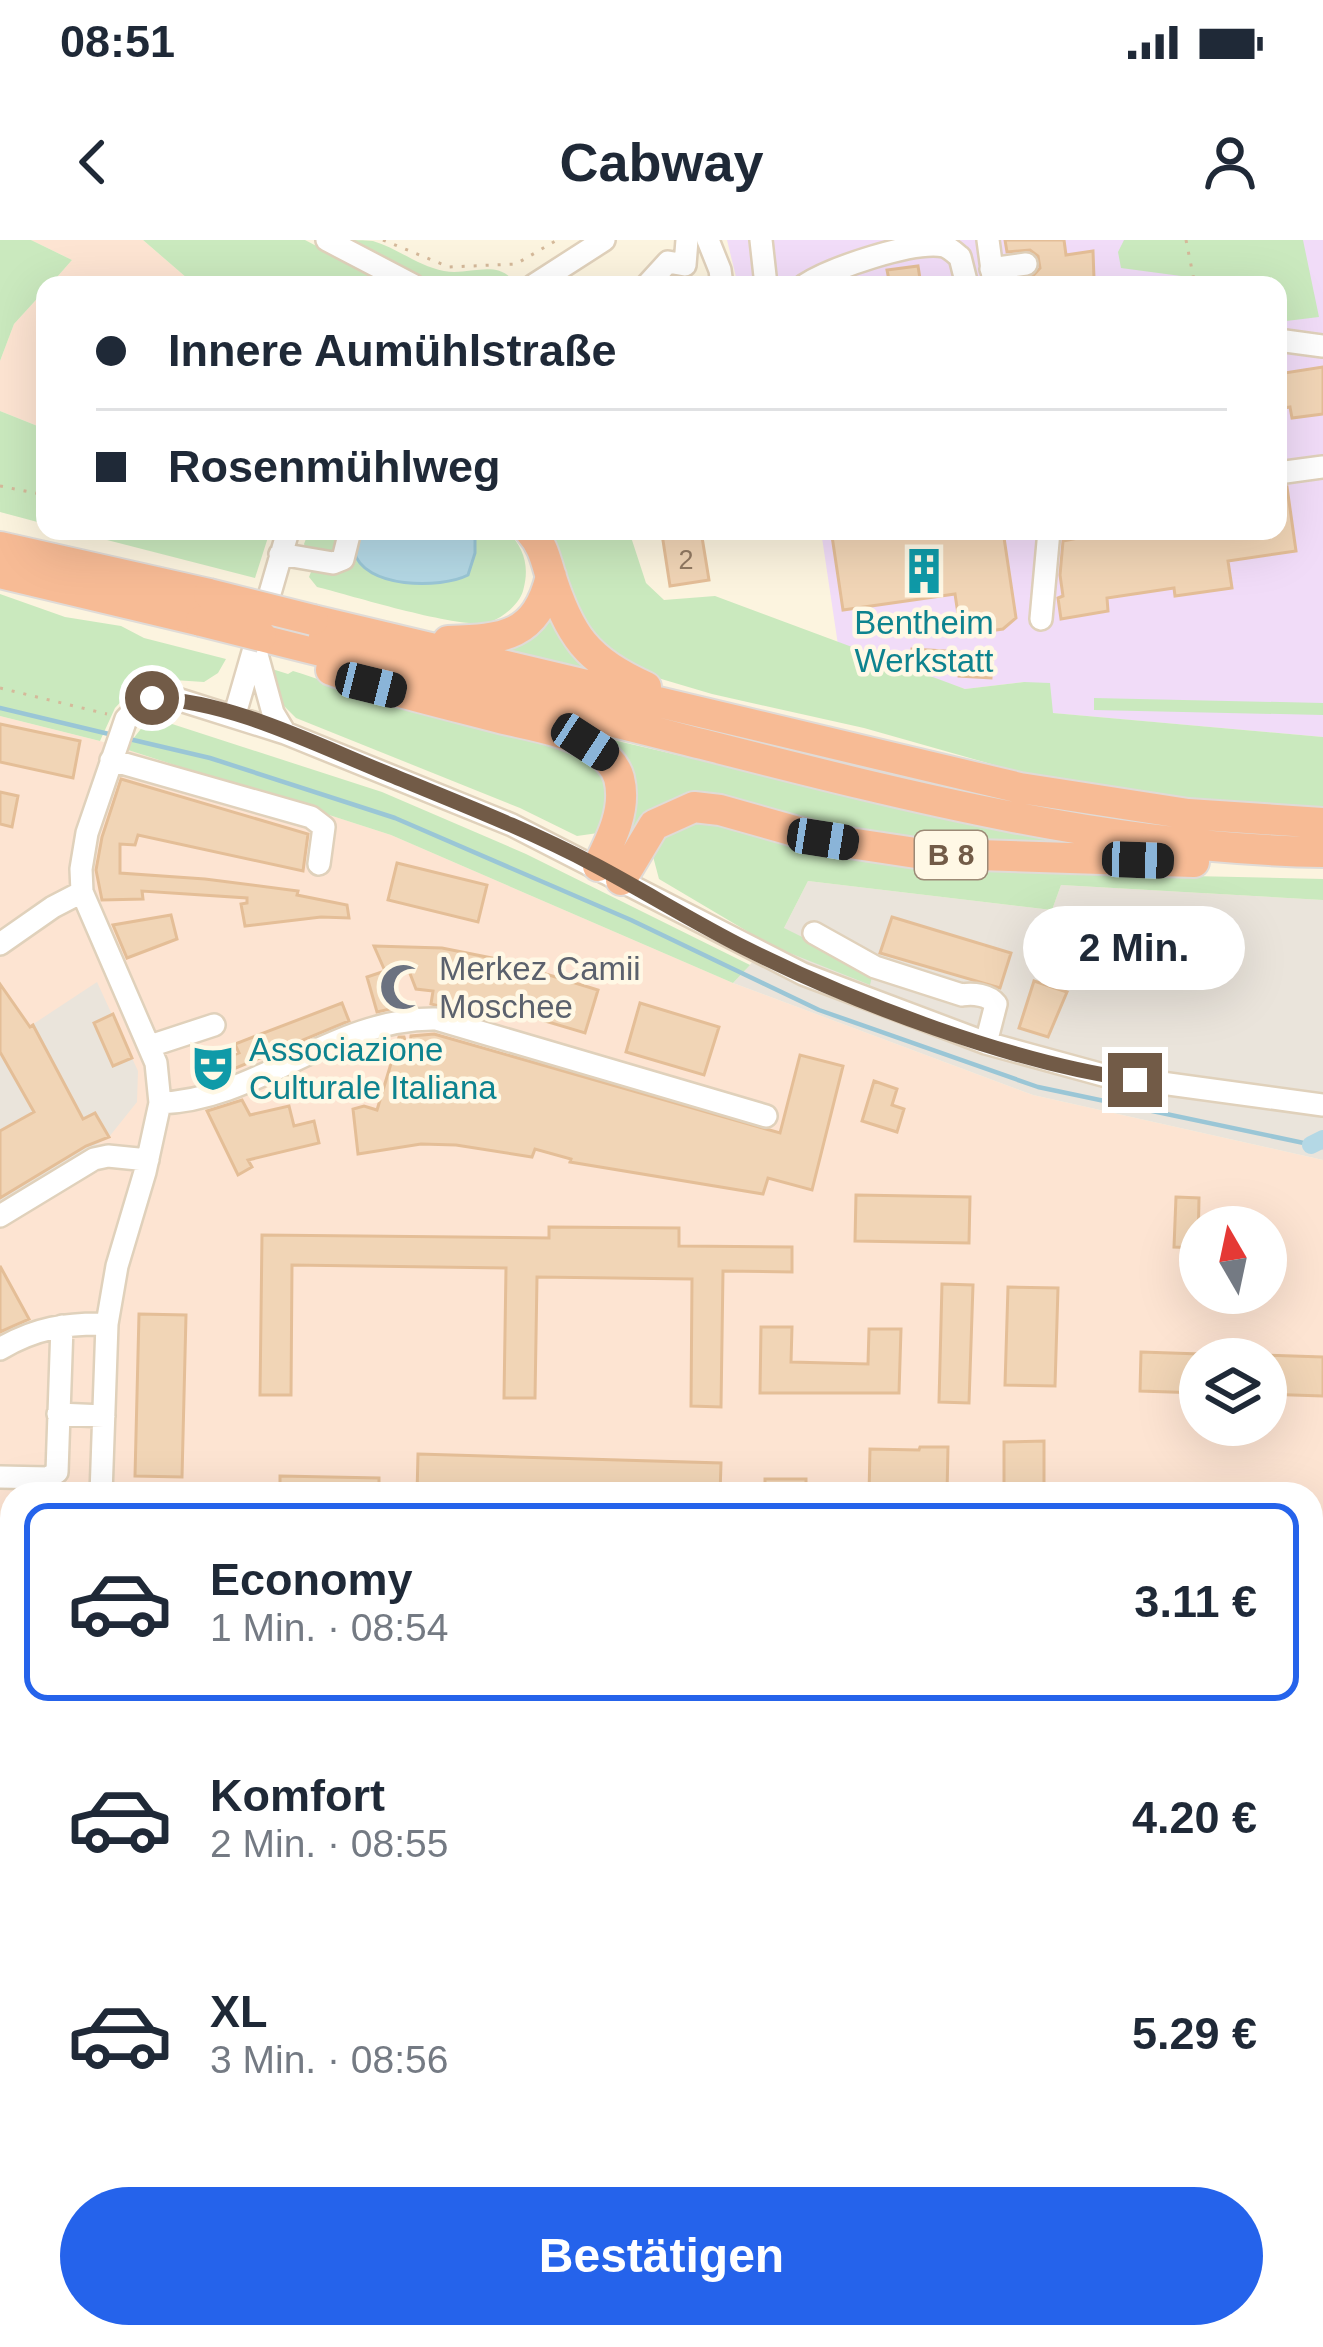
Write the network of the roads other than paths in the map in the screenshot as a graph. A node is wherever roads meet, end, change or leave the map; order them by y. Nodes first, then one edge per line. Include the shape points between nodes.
1 (327, 240) edge
2 (604, 240) edge
3 (687, 240) edge
4 (708, 240) edge
5 (761, 240) edge
6 (988, 240) edge
7 (878, 248) edge
8 (1026, 264) dead end
9 (686, 275) edge
10 (396, 276) edge
11 (551, 276) edge
12 (655, 276) edge
13 (719, 276) edge
14 (765, 276) edge
15 (818, 276) edge
16 (965, 276) edge
17 (993, 276) edge
18 (996, 276) edge
19 (1287, 341) edge
20 (1323, 346) edge
21 (1323, 467) edge
22 (1287, 472) edge
23 (348, 540) edge
24 (538, 540) edge
25 (1048, 540) edge
26 (284, 543) edge
27 (0, 547) edge
28 (0, 573) edge
29 (550, 576) junction
30 (205, 607) junction
31 (1041, 619) dead end
32 (258, 640) junction
33 (409, 643) junction
34 (312, 644) junction
35 (674, 707) junction
36 (235, 714) junction
37 (285, 733) junction
38 (111, 758) junction
39 (1323, 823) edge
40 (1289, 851) junction
41 (1323, 852) edge
42 (319, 864) dead end
43 (609, 873) junction
44 (82, 892) junction
45 (814, 933) dead end
46 (0, 944) edge
47 (214, 1025) dead end
48 (986, 1043) junction
49 (150, 1046) junction
50 (160, 1103) junction
51 (1323, 1106) edge
52 (766, 1116) dead end
53 (148, 1160) junction
54 (0, 1216) edge
55 (107, 1324) junction
56 (62, 1326) junction
57 (0, 1349) edge
58 (58, 1414) junction
59 (104, 1416) junction
60 (0, 1478) edge
61 (101, 1482) edge

1 - 10 street
2 - 11 street
3 - 9 street
4 - 13 street
5 - 14 street
6 - 17 street
7 - 15 street
7 - 16 street via 943,245 960,257
8 - 18 street
9 - 12 street via 668,262
19 - 20 street
21 - 22 street
23 - 26 street via 343,559 333,563
24 - 29 highway, B 8
25 - 31 street
26 - 32 street
27 - 30 highway, B 8
28 - 30 highway, B 8
29 - 33 highway, B 8 via 544,602 503,638
29 - 35 highway, B 8 via 592,655
30 - 32 highway, B 8, bridge
30 - 34 highway, B 8, bridge
32 - 34 highway, B 8
32 - 36 street
32 - 37 street via 263,686
33 - 34 highway, B 8
33 - 35 highway, B 8
34 - 40 highway, B 8 via 940,802 1045,824
34 - 43 highway, B 8 via 371,685 554,732 607,757 619,776 621,806
35 - 39 highway, B 8 via 1057,795
36 - 37 street
36 - 38 street via 152,698 135,706
37 - 43 street
38 - 42 street via 311,817 324,826
38 - 44 street via 86,833
40 - 41 highway, B 8
40 - 43 highway, B 8 via 1208,863 916,853 694,807 654,825
43 - 48 street via 803,974
44 - 46 street
44 - 49 street
45 - 48 street via 875,967 994,1000
47 - 49 street
48 - 51 street via 1102,1075
49 - 50 street
50 - 52 street via 245,1080 373,1026 423,1018
50 - 53 street
53 - 54 street via 94,1159
53 - 55 street
55 - 56 street
55 - 59 street
56 - 57 street via 31,1330
56 - 58 street
58 - 59 street
58 - 60 street via 57,1472
59 - 61 street

